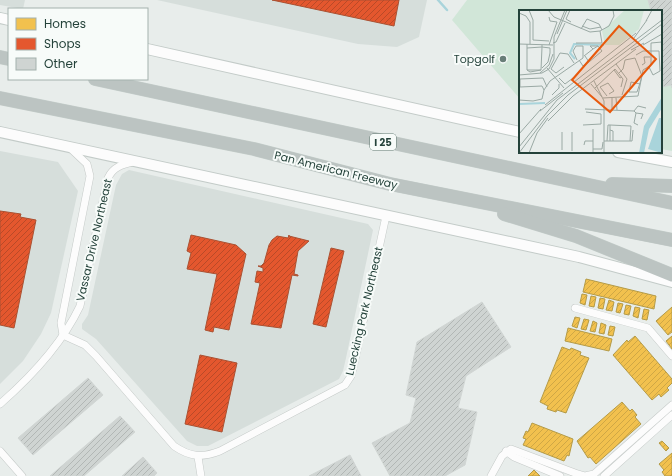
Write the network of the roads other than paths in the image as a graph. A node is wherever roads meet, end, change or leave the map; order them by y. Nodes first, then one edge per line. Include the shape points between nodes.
1 (148, 49) edge
2 (99, 80) edge
3 (0, 98) edge
4 (0, 132) edge
5 (519, 132) edge
6 (68, 147) junction
7 (623, 153) edge
8 (138, 161) junction
9 (672, 162) edge
10 (579, 182) junction
11 (390, 184) junction
12 (672, 186) edge
13 (672, 203) edge
14 (386, 216) junction
15 (672, 240) edge
16 (672, 275) edge
17 (672, 282) edge
18 (575, 308) dead end
19 (63, 335) junction
20 (672, 356) edge
21 (0, 404) edge
22 (672, 405) edge
23 (672, 415) edge
24 (0, 451) edge
25 (506, 451) junction
26 (198, 457) junction
27 (568, 473) edge
28 (22, 476) edge
29 (201, 476) edge
30 (491, 476) edge
31 (560, 476) edge
32 (604, 476) edge

1 - 5 main road
2 - 10 highway, I 25
3 - 11 highway, Pan American Freeway via 254,149
4 - 6 main road
6 - 8 main road
6 - 19 street, Vassar Drive Northeast via 87,164 90,176 60,323
7 - 9 main road
8 - 14 main road
8 - 19 street, Vassar Drive Northeast via 122,165 110,173 80,306
10 - 12 highway
10 - 13 highway, I 25
11 - 15 highway, Pan American Freeway
11 - 16 highway via 576,236
14 - 17 main road via 579,257
14 - 26 street, Luecking Park Northeast via 354,364 345,385 220,452
18 - 20 street via 648,328
19 - 21 street, Vassar Drive Northeast via 21,386
19 - 26 street via 85,346 96,356 174,446 186,454
22 - 27 street via 594,474 585,476
23 - 32 street
24 - 28 street
25 - 27 street via 517,450
25 - 30 street
25 - 31 street via 514,457
26 - 29 street

